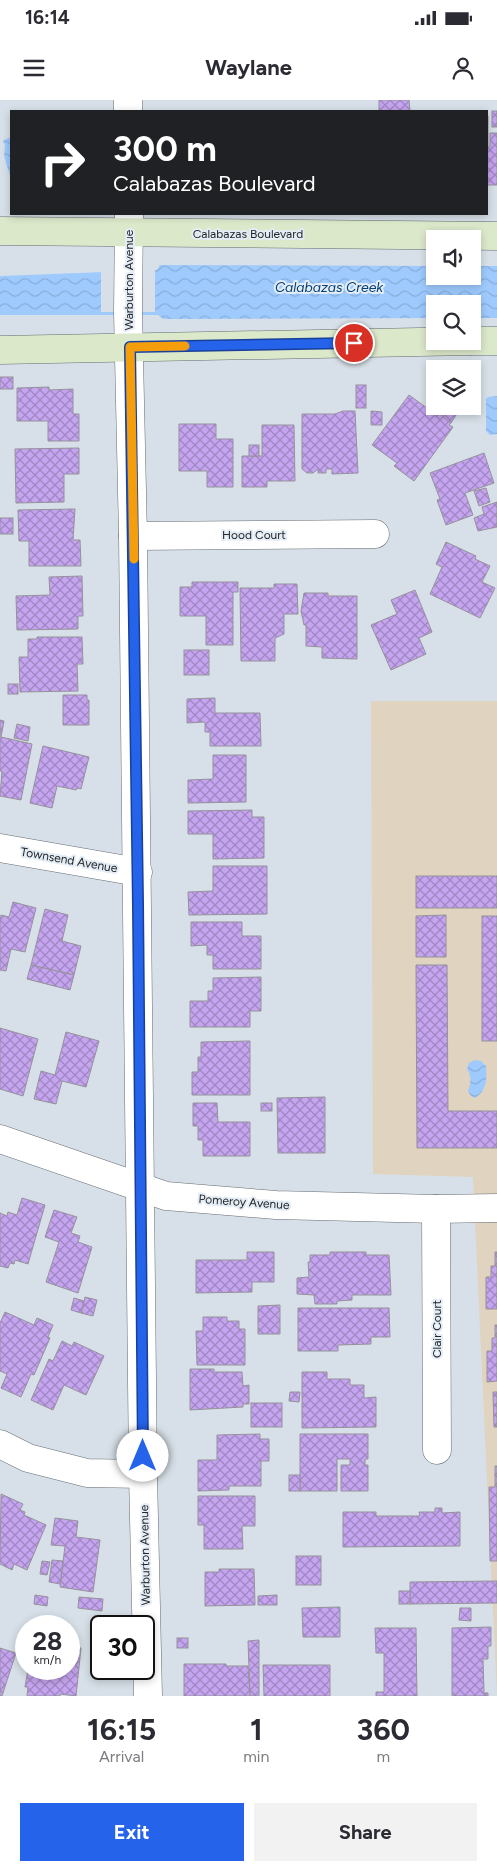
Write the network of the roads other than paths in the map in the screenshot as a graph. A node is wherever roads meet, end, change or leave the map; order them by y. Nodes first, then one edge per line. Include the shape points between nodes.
1 (129, 224) edge
2 (0, 231) edge
3 (497, 236) edge
4 (481, 341) edge
5 (497, 341) edge
6 (426, 342) edge
7 (130, 347) junction
8 (0, 350) edge
9 (375, 534) dead end
10 (134, 536) junction
11 (0, 848) edge
12 (138, 872) junction
13 (0, 1138) edge
14 (141, 1187) junction
15 (497, 1208) edge
16 (436, 1209) junction
17 (0, 1444) edge
18 (437, 1450) dead end
19 (143, 1474) junction
20 (148, 1696) edge

1 - 2 street, Calabazas Boulevard
1 - 3 street, Calabazas Boulevard
1 - 7 street, Warburton Avenue
4 - 5 street
6 - 7 street
7 - 8 street
7 - 10 street, Warburton Avenue
9 - 10 street, Hood Court
10 - 12 street, Warburton Avenue
11 - 12 street, Townsend Avenue
12 - 14 street, Warburton Avenue
13 - 14 street, Pomeroy Avenue
14 - 16 street, Pomeroy Avenue via 166,1196 276,1205
14 - 19 street, Warburton Avenue
15 - 16 street, Pomeroy Avenue
16 - 18 street, Clair Court
17 - 19 street via 28,1458 87,1473
19 - 20 street, Warburton Avenue

